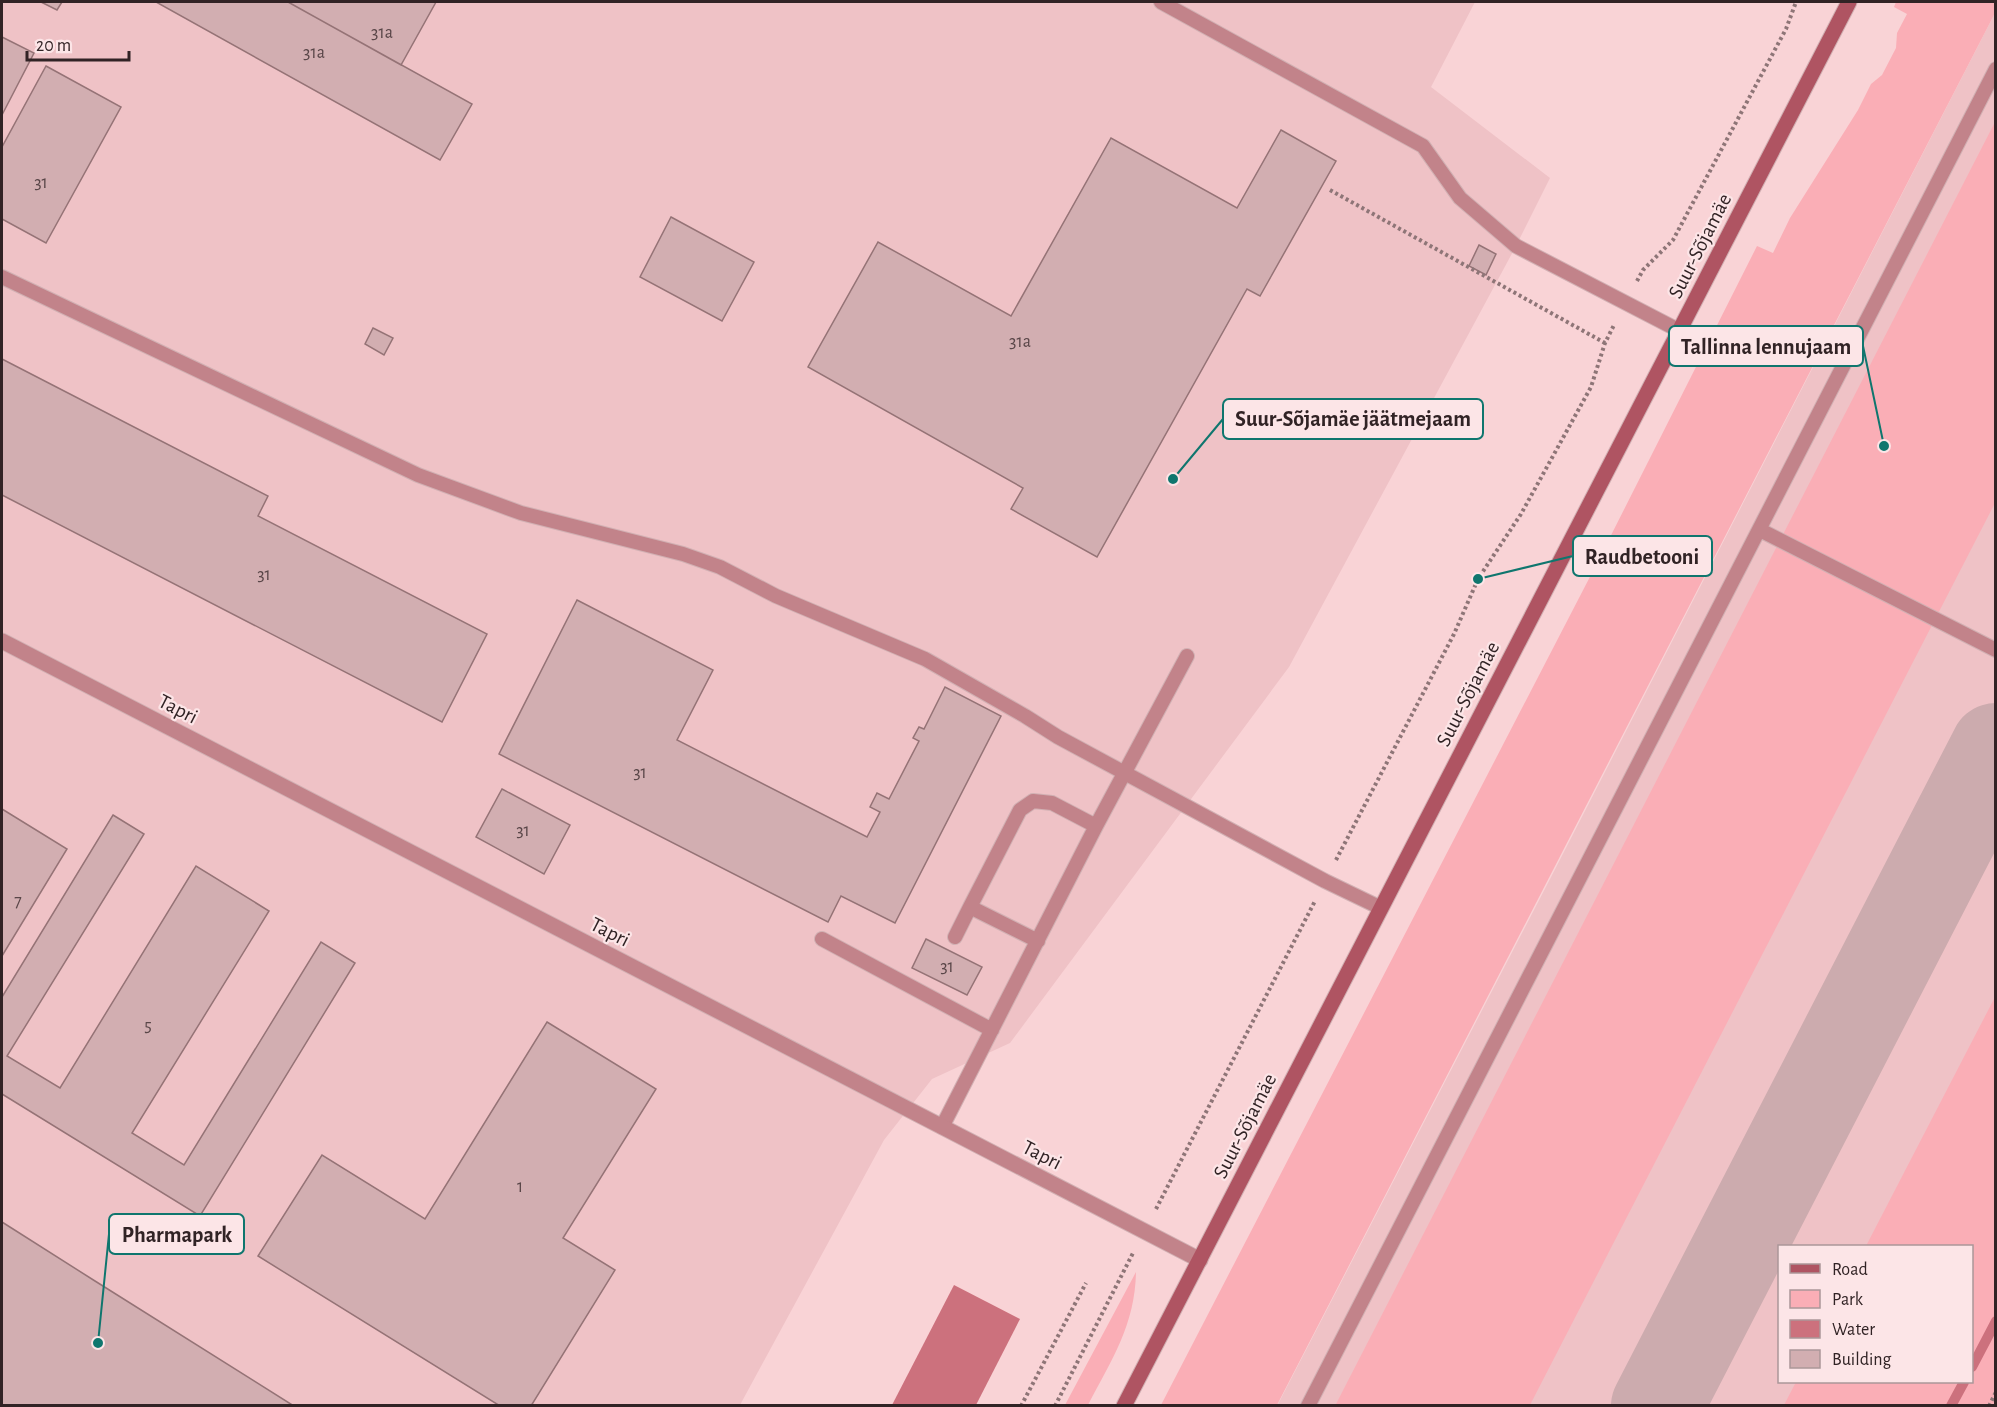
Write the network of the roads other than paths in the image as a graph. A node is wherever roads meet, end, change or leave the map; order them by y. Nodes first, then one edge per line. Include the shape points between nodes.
1 (1161, 2) edge
2 (1849, 2) edge
3 (1995, 69) edge
4 (2, 277) edge
5 (1680, 331) junction
6 (1760, 530) junction
7 (2, 641) edge
8 (1995, 650) edge
9 (1187, 656) dead end
10 (1125, 773) junction
11 (1096, 826) junction
12 (970, 907) junction
13 (1381, 908) junction
14 (955, 937) dead end
15 (822, 939) dead end
16 (1038, 941) junction
17 (992, 1030) junction
18 (942, 1127) junction
19 (1200, 1260) junction
20 (1124, 1406) edge
21 (1308, 1406) edge

1 - 5 lane via 1423,146 1460,198 1516,246
2 - 5 main road, Suur-Sõjamäe
3 - 6 lane
4 - 10 lane via 418,475 521,513 720,567 776,596 925,659
5 - 13 main road, Suur-Sõjamäe
6 - 8 lane
6 - 21 lane
7 - 18 street, Tapri
9 - 10 lane
10 - 11 lane
10 - 13 lane
11 - 12 lane via 1052,803 1033,801 1020,810
11 - 16 lane
12 - 14 lane
12 - 16 lane
13 - 19 main road, Suur-Sõjamäe
15 - 17 lane
16 - 17 lane
17 - 18 lane
18 - 19 street, Tapri
19 - 20 main road, Suur-Sõjamäe

